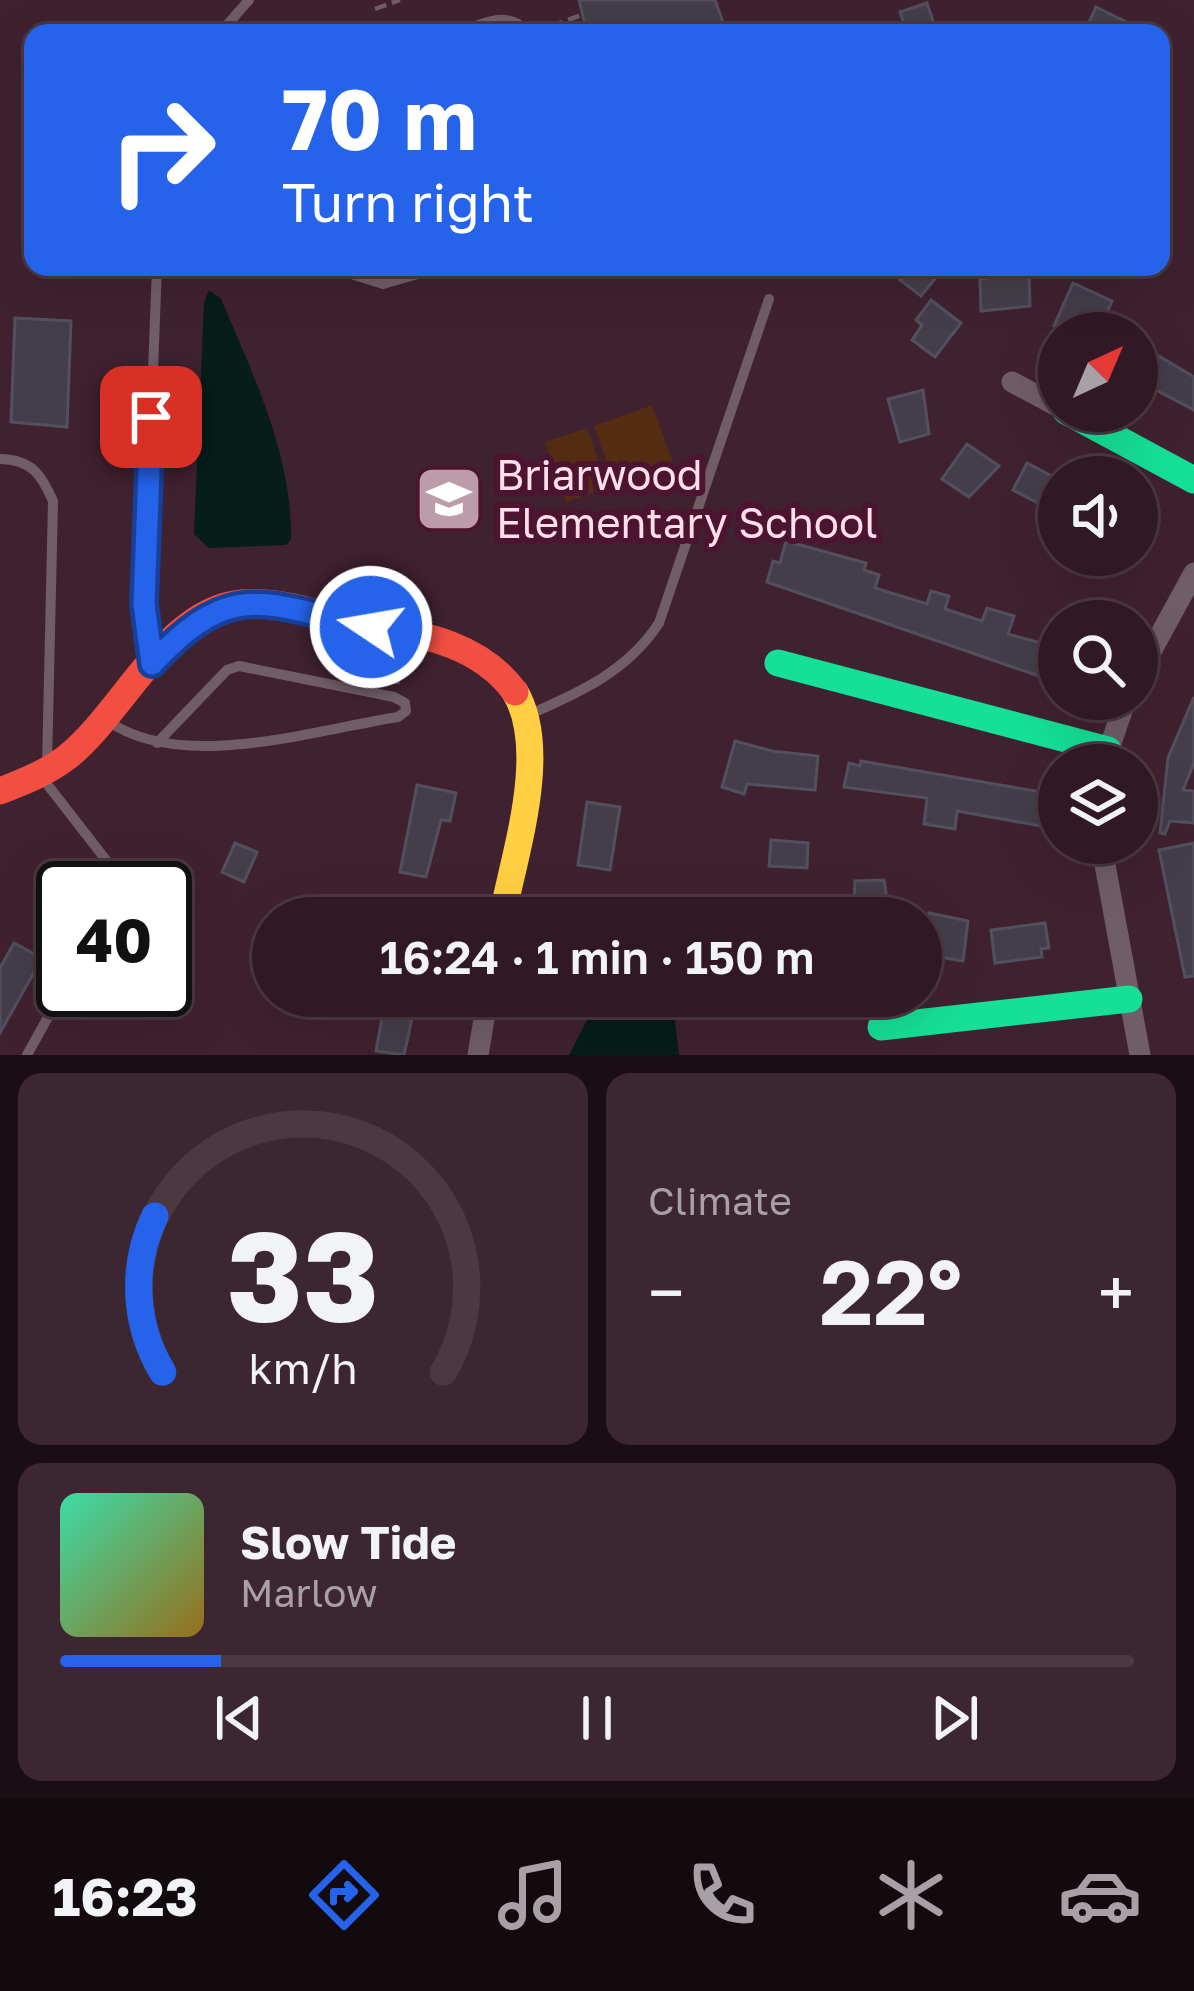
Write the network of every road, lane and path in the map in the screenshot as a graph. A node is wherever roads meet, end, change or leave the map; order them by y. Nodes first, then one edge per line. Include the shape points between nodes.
1 (249, 0) edge
2 (400, 0) edge
3 (375, 9) dead end
4 (583, 15) dead end
5 (228, 24) edge
6 (483, 24) edge
7 (520, 24) edge
8 (557, 24) edge
9 (157, 276) edge
10 (358, 276) edge
11 (411, 276) edge
12 (770, 299) dead end
13 (1012, 382) dead end
14 (1038, 396) edge
15 (1105, 432) edge
16 (0, 459) edge
17 (1194, 480) edge
18 (1194, 573) edge
19 (1158, 639) edge
20 (778, 663) dead end
21 (152, 664) junction
22 (525, 716) junction
23 (106, 719) junction
24 (157, 743) junction
25 (1061, 744) edge
26 (44, 775) junction
27 (0, 791) edge
28 (106, 861) edge
29 (1105, 864) edge
30 (506, 897) edge
31 (1129, 999) junction
32 (48, 1017) edge
33 (484, 1017) edge
34 (880, 1027) dead end
35 (27, 1055) edge
36 (478, 1055) edge
37 (1140, 1055) edge

1 - 5 lane
2 - 3 path
4 - 8 path
6 - 7 lane via 503,17
9 - 21 lane via 144,604
10 - 11 lane via 383,284
12 - 22 lane via 659,623 640,653
13 - 14 street
15 - 17 street
16 - 26 lane via 40,473 53,501
18 - 19 street
20 - 25 street
21 - 22 street via 200,618 254,603 461,648 506,681
21 - 23 street
22 - 30 street via 526,775
23 - 24 lane via 132,738
23 - 26 street
24 - 24 lane via 209,748 398,717 405,703 238,666
26 - 27 street
26 - 28 lane
29 - 31 street
31 - 34 street
31 - 37 street
32 - 35 lane
33 - 36 street

